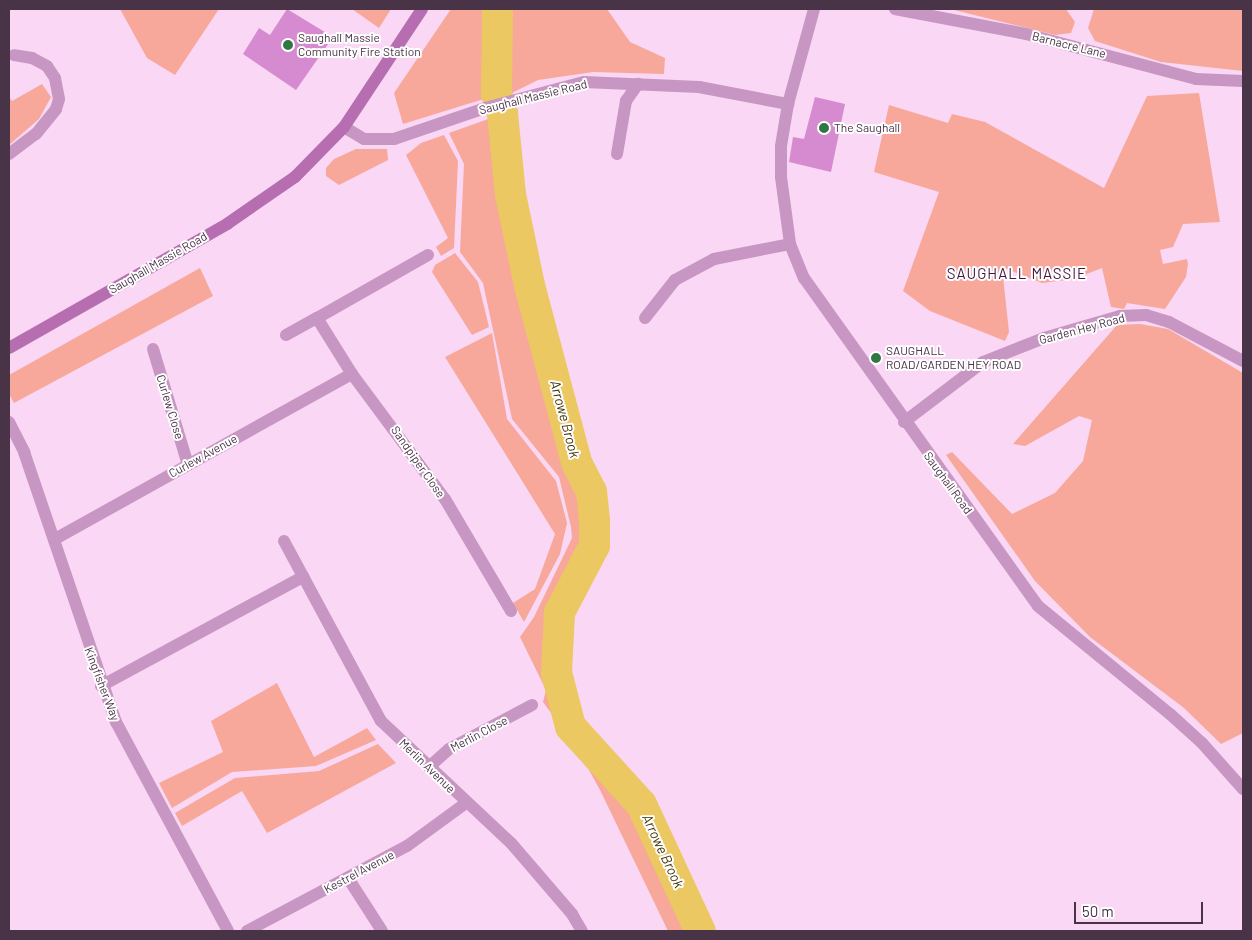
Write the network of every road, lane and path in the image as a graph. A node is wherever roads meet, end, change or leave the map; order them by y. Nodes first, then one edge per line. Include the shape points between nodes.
1 (422, 9) edge
2 (814, 9) edge
3 (895, 9) edge
4 (14, 55) dead end
5 (1243, 81) edge
6 (638, 84) junction
7 (788, 104) junction
8 (344, 127) junction
9 (9, 154) edge
10 (617, 154) dead end
11 (790, 244) junction
12 (428, 255) dead end
13 (317, 318) junction
14 (644, 318) dead end
15 (286, 335) dead end
16 (9, 348) edge
17 (153, 349) dead end
18 (1243, 360) edge
19 (352, 374) junction
20 (9, 422) edge
21 (904, 422) junction
22 (188, 465) junction
23 (55, 539) junction
24 (284, 541) dead end
25 (303, 577) junction
26 (511, 611) dead end
27 (101, 686) junction
28 (532, 705) dead end
29 (429, 767) junction
30 (1243, 789) edge
31 (466, 803) junction
32 (348, 878) junction
33 (228, 931) edge
34 (247, 931) edge
35 (382, 931) edge
36 (582, 931) edge

1 - 8 main road, Saughall Massie Road
2 - 7 street, Saughall Road
3 - 5 street, Barnacre Lane via 1026,34 1196,79
4 - 9 street via 32,58 47,66 55,78 59,99 56,109 36,134
6 - 7 street, Saughall Massie Road via 699,87
6 - 8 street, Saughall Massie Road via 584,82 485,108 394,139 364,139
6 - 10 street via 626,102
7 - 11 street, Saughall Road via 781,177
8 - 16 main road, Saughall Massie Road via 296,177 227,224
11 - 14 street via 714,259 676,280
11 - 21 street, Saughall Road via 804,278
12 - 13 street
13 - 15 street
13 - 19 street, Sandpiper Close
17 - 22 street, Curlew Close
18 - 21 street, Garden Hey Road via 1169,322 1146,316 1120,316 1044,338 983,362
19 - 22 street, Curlew Avenue
19 - 26 street, Sandpiper Close via 445,500
20 - 23 street, Kingfisher Way via 24,452
21 - 30 street, Saughall Road via 1038,606 1170,714
22 - 23 street, Curlew Avenue
23 - 27 street, Kingfisher Way
24 - 25 street, Merlin Avenue
25 - 27 street
25 - 29 street, Merlin Avenue via 381,721
27 - 33 street, Kingfisher Way via 116,722
28 - 29 street, Merlin Close via 449,749
29 - 31 street, Merlin Avenue
31 - 32 street, Kestrel Avenue via 407,846
31 - 36 street, Merlin Avenue via 511,843 572,914
32 - 34 street, Kestrel Avenue
32 - 35 street

